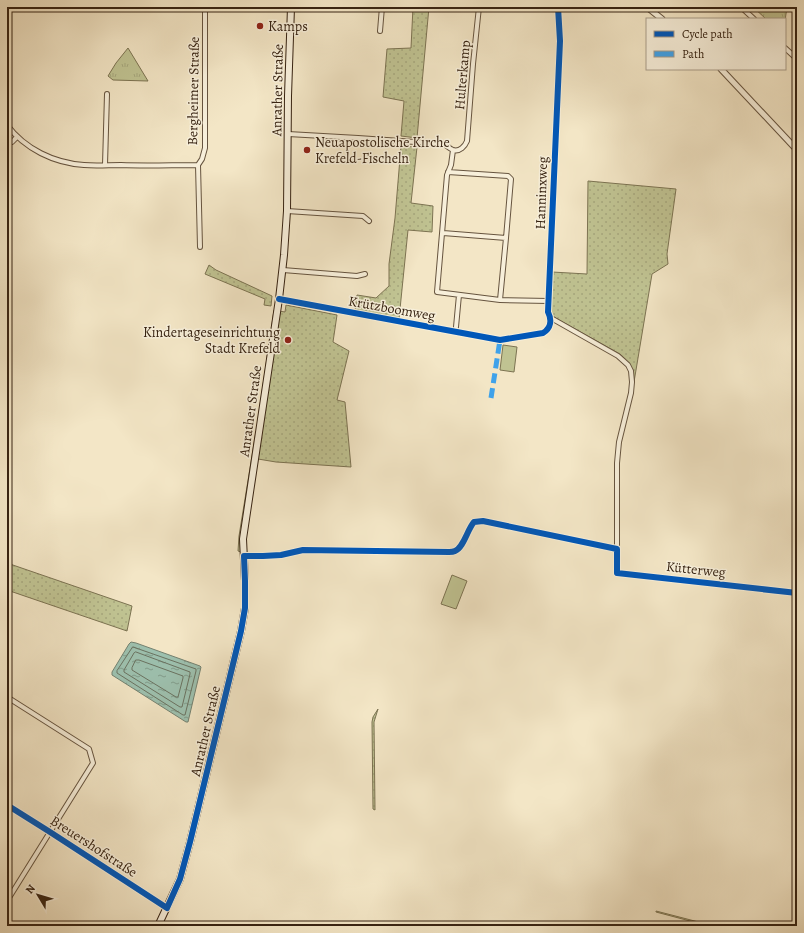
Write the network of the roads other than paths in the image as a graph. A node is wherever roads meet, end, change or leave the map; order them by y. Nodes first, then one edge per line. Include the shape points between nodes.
1 (205, 7) edge
2 (291, 7) edge
3 (382, 7) edge
4 (479, 7) edge
5 (558, 7) edge
6 (648, 7) edge
7 (741, 7) edge
8 (661, 18) edge
9 (753, 18) edge
10 (380, 32) dead end
11 (786, 49) edge
12 (797, 59) edge
13 (722, 70) edge
14 (107, 94) dead end
15 (7, 125) edge
16 (288, 134) junction
17 (17, 137) junction
18 (7, 143) edge
19 (453, 150) junction
20 (797, 150) edge
21 (106, 165) junction
22 (198, 165) junction
23 (448, 172) junction
24 (287, 211) junction
25 (369, 221) dead end
26 (443, 232) junction
27 (506, 238) junction
28 (200, 246) dead end
29 (283, 270) junction
30 (365, 274) dead end
31 (459, 295) junction
32 (279, 299) junction
33 (500, 300) junction
34 (549, 301) junction
35 (551, 318) junction
36 (456, 327) dead end
37 (797, 593) edge
38 (7, 697) edge
39 (7, 805) edge
40 (50, 832) junction
41 (7, 901) edge
42 (167, 908) junction
43 (158, 926) edge

1 - 22 street, Bergheimer Straße via 205,148
2 - 16 main road, Anrather Straße
3 - 10 street
4 - 19 street, Hulterkamp via 468,137 462,149
5 - 34 street, Hanninxweg via 560,41
6 - 8 street
7 - 9 street
11 - 12 street
13 - 20 street
14 - 21 street
15 - 17 street
16 - 19 street via 444,144
16 - 24 main road, Anrather Straße
17 - 18 street
17 - 21 street via 31,148 53,159 73,164
19 - 23 street
21 - 22 street
22 - 28 street, Bergheimer Straße
23 - 26 street
23 - 27 street via 510,177
24 - 25 street via 363,216
24 - 29 main road, Anrather Straße
26 - 27 street
26 - 31 street via 437,292
27 - 33 street
29 - 30 street via 357,276
29 - 32 main road, Anrather Straße
31 - 33 street
31 - 36 street
32 - 35 street, Krützboomweg via 500,340 543,333 550,326
32 - 42 main road, Anrather Straße via 243,539 245,608 241,631 190,842 180,879
33 - 34 street
34 - 35 street, Hanninxweg via 548,312
35 - 37 street, Kütterweg via 618,356 631,371 631,393 619,442 617,463 617,573
38 - 40 street via 89,749 93,763
39 - 40 street, Breuershofstraße
40 - 41 street
40 - 42 street, Breuershofstraße
42 - 43 main road, Anrather Straße

